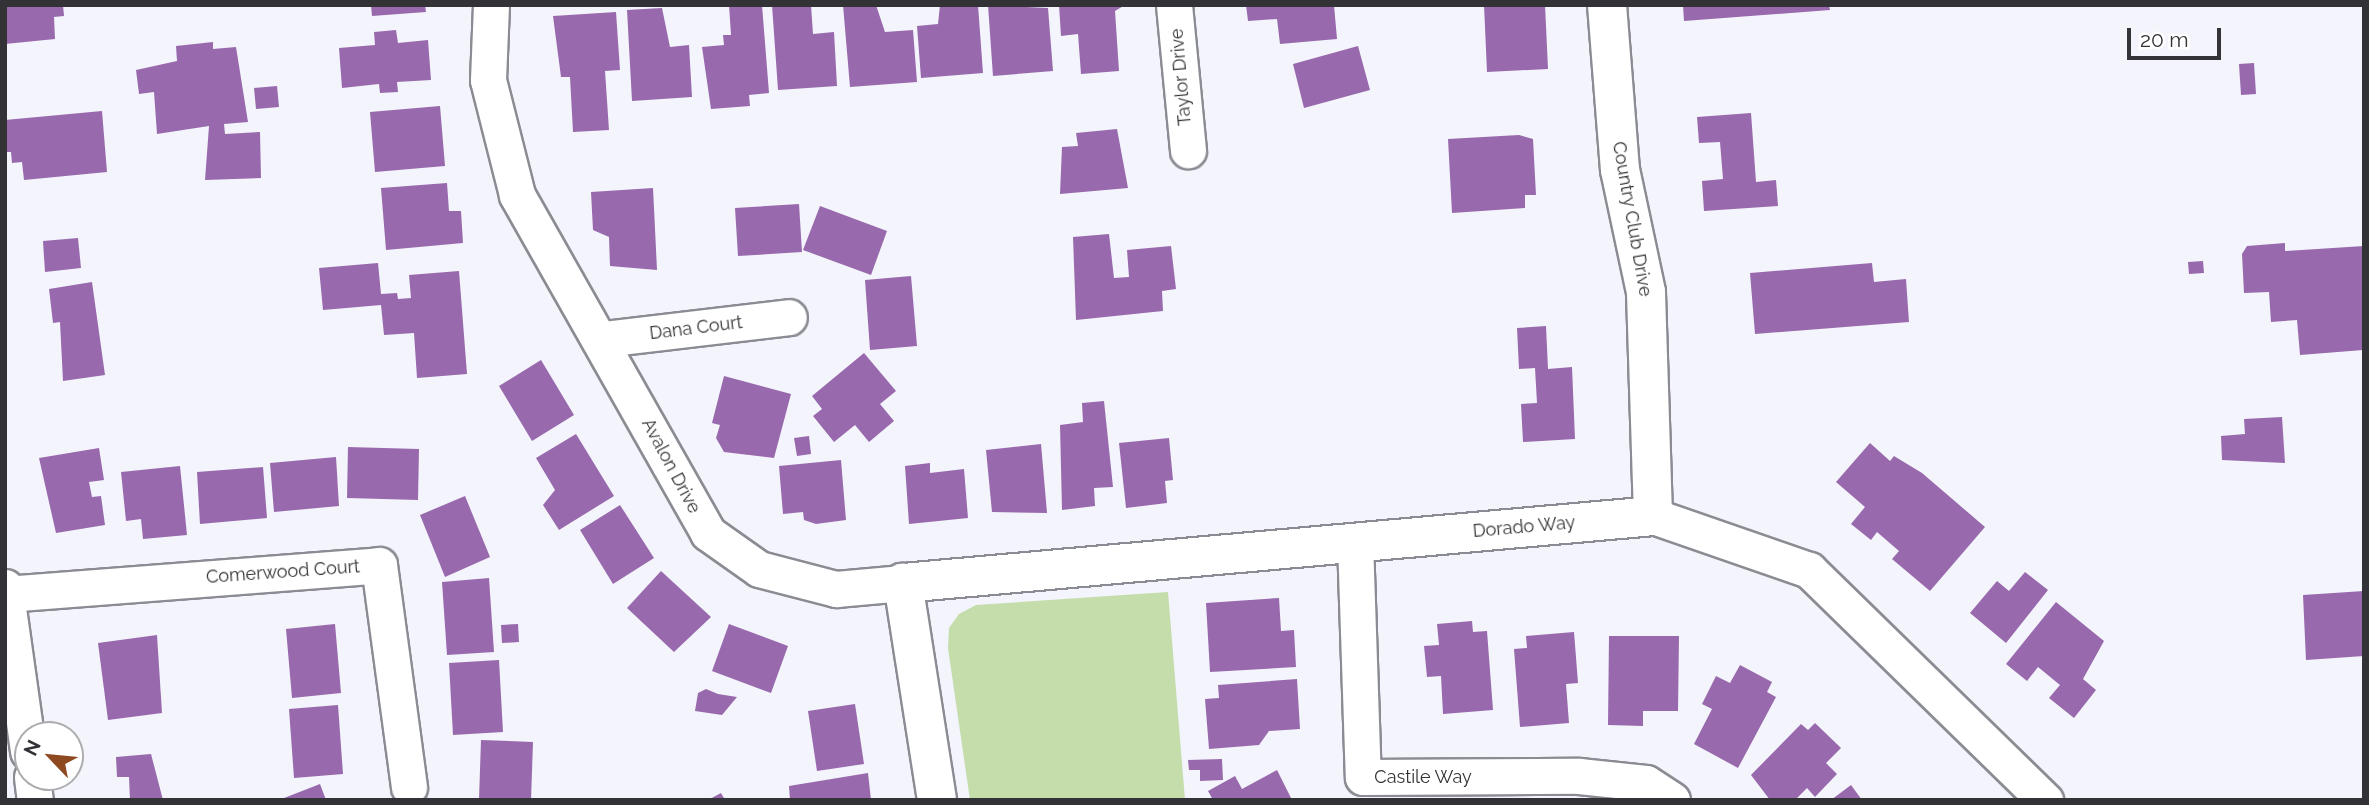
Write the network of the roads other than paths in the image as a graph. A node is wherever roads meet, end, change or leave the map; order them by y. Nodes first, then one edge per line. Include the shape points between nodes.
1 (491, 5) edge
2 (1174, 5) edge
3 (1607, 5) edge
4 (1188, 149) dead end
5 (789, 317) dead end
6 (603, 339) junction
7 (1653, 516) junction
8 (1355, 541) junction
9 (903, 583) junction
10 (6, 590) edge
11 (24, 721) edge
12 (409, 787) dead end
13 (937, 800) edge
14 (1672, 800) edge
15 (2045, 800) edge

1 - 6 street, Avalon Drive via 488,80 517,195
2 - 4 street, Taylor Drive
3 - 7 street, Country Club Drive via 1620,170 1646,292
5 - 6 street, Dana Court
6 - 9 street, Avalon Drive via 708,533 759,569 836,589
7 - 8 street, Dorado Way
7 - 15 street, Dorado Way via 1810,570
8 - 9 street, Dorado Way
8 - 14 street, Castile Way via 1363,777 1579,776 1646,783
9 - 13 street
10 - 11 street
10 - 12 street, Comerwood Court via 379,565

